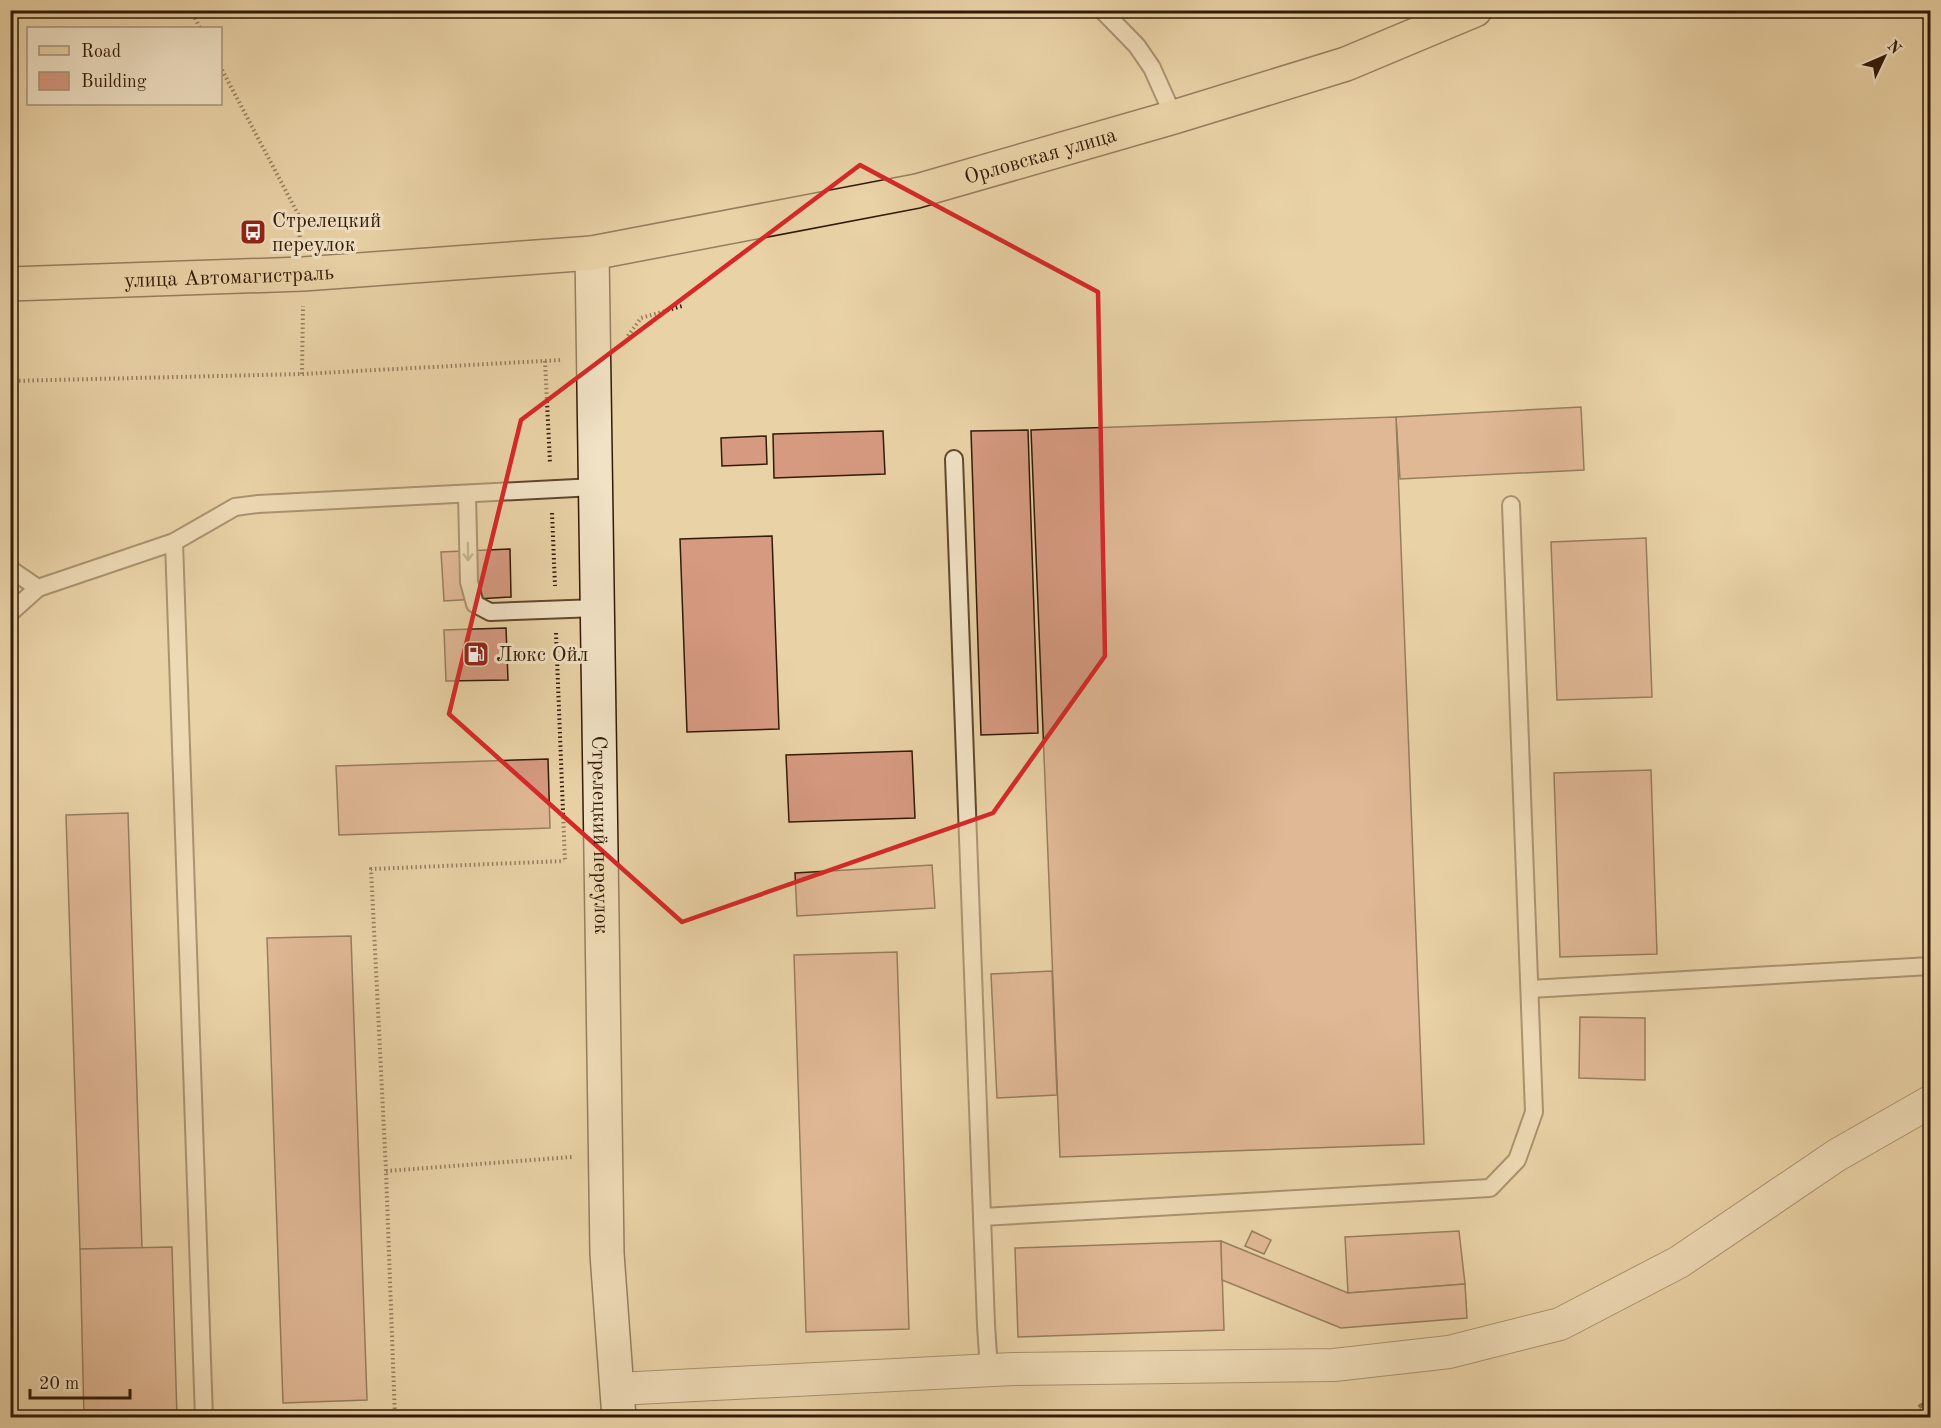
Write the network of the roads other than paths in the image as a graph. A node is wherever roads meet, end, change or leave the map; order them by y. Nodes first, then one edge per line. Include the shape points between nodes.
1 (1102, 10) edge
2 (1475, 10) edge
3 (1174, 117) junction
4 (592, 253) junction
5 (10, 284) edge
6 (954, 459) dead end
7 (595, 487) junction
8 (467, 494) junction
9 (1511, 506) dead end
10 (174, 542) junction
11 (10, 569) edge
12 (38, 588) junction
13 (597, 608) junction
14 (10, 613) edge
15 (1930, 966) edge
16 (1530, 989) junction
17 (1930, 1102) edge
18 (982, 1217) junction
19 (989, 1370) junction
20 (618, 1403) edge
21 (204, 1418) edge

1 - 3 lane via 1137,46
2 - 3 main road, Орловская улица via 1346,64
3 - 4 main road, Орловская улица via 917,191
4 - 5 main road, улица Автомагистраль via 303,274
4 - 7 main road, Стрелецкий переулок
6 - 18 lane
7 - 8 lane
7 - 13 main road, Стрелецкий переулок
8 - 10 lane via 235,507
8 -> 13 lane via 469,582 475,604 490,612
9 - 16 lane
10 - 12 lane
10 - 21 lane
11 - 12 lane
12 - 14 lane
13 - 20 main road, Стрелецкий переулок via 607,1254
15 - 16 lane
16 - 18 lane via 1534,1112 1517,1160 1490,1188
17 - 19 street via 1837,1155 1679,1262 1560,1323 1449,1352 1334,1365
18 - 19 lane
19 - 20 street

